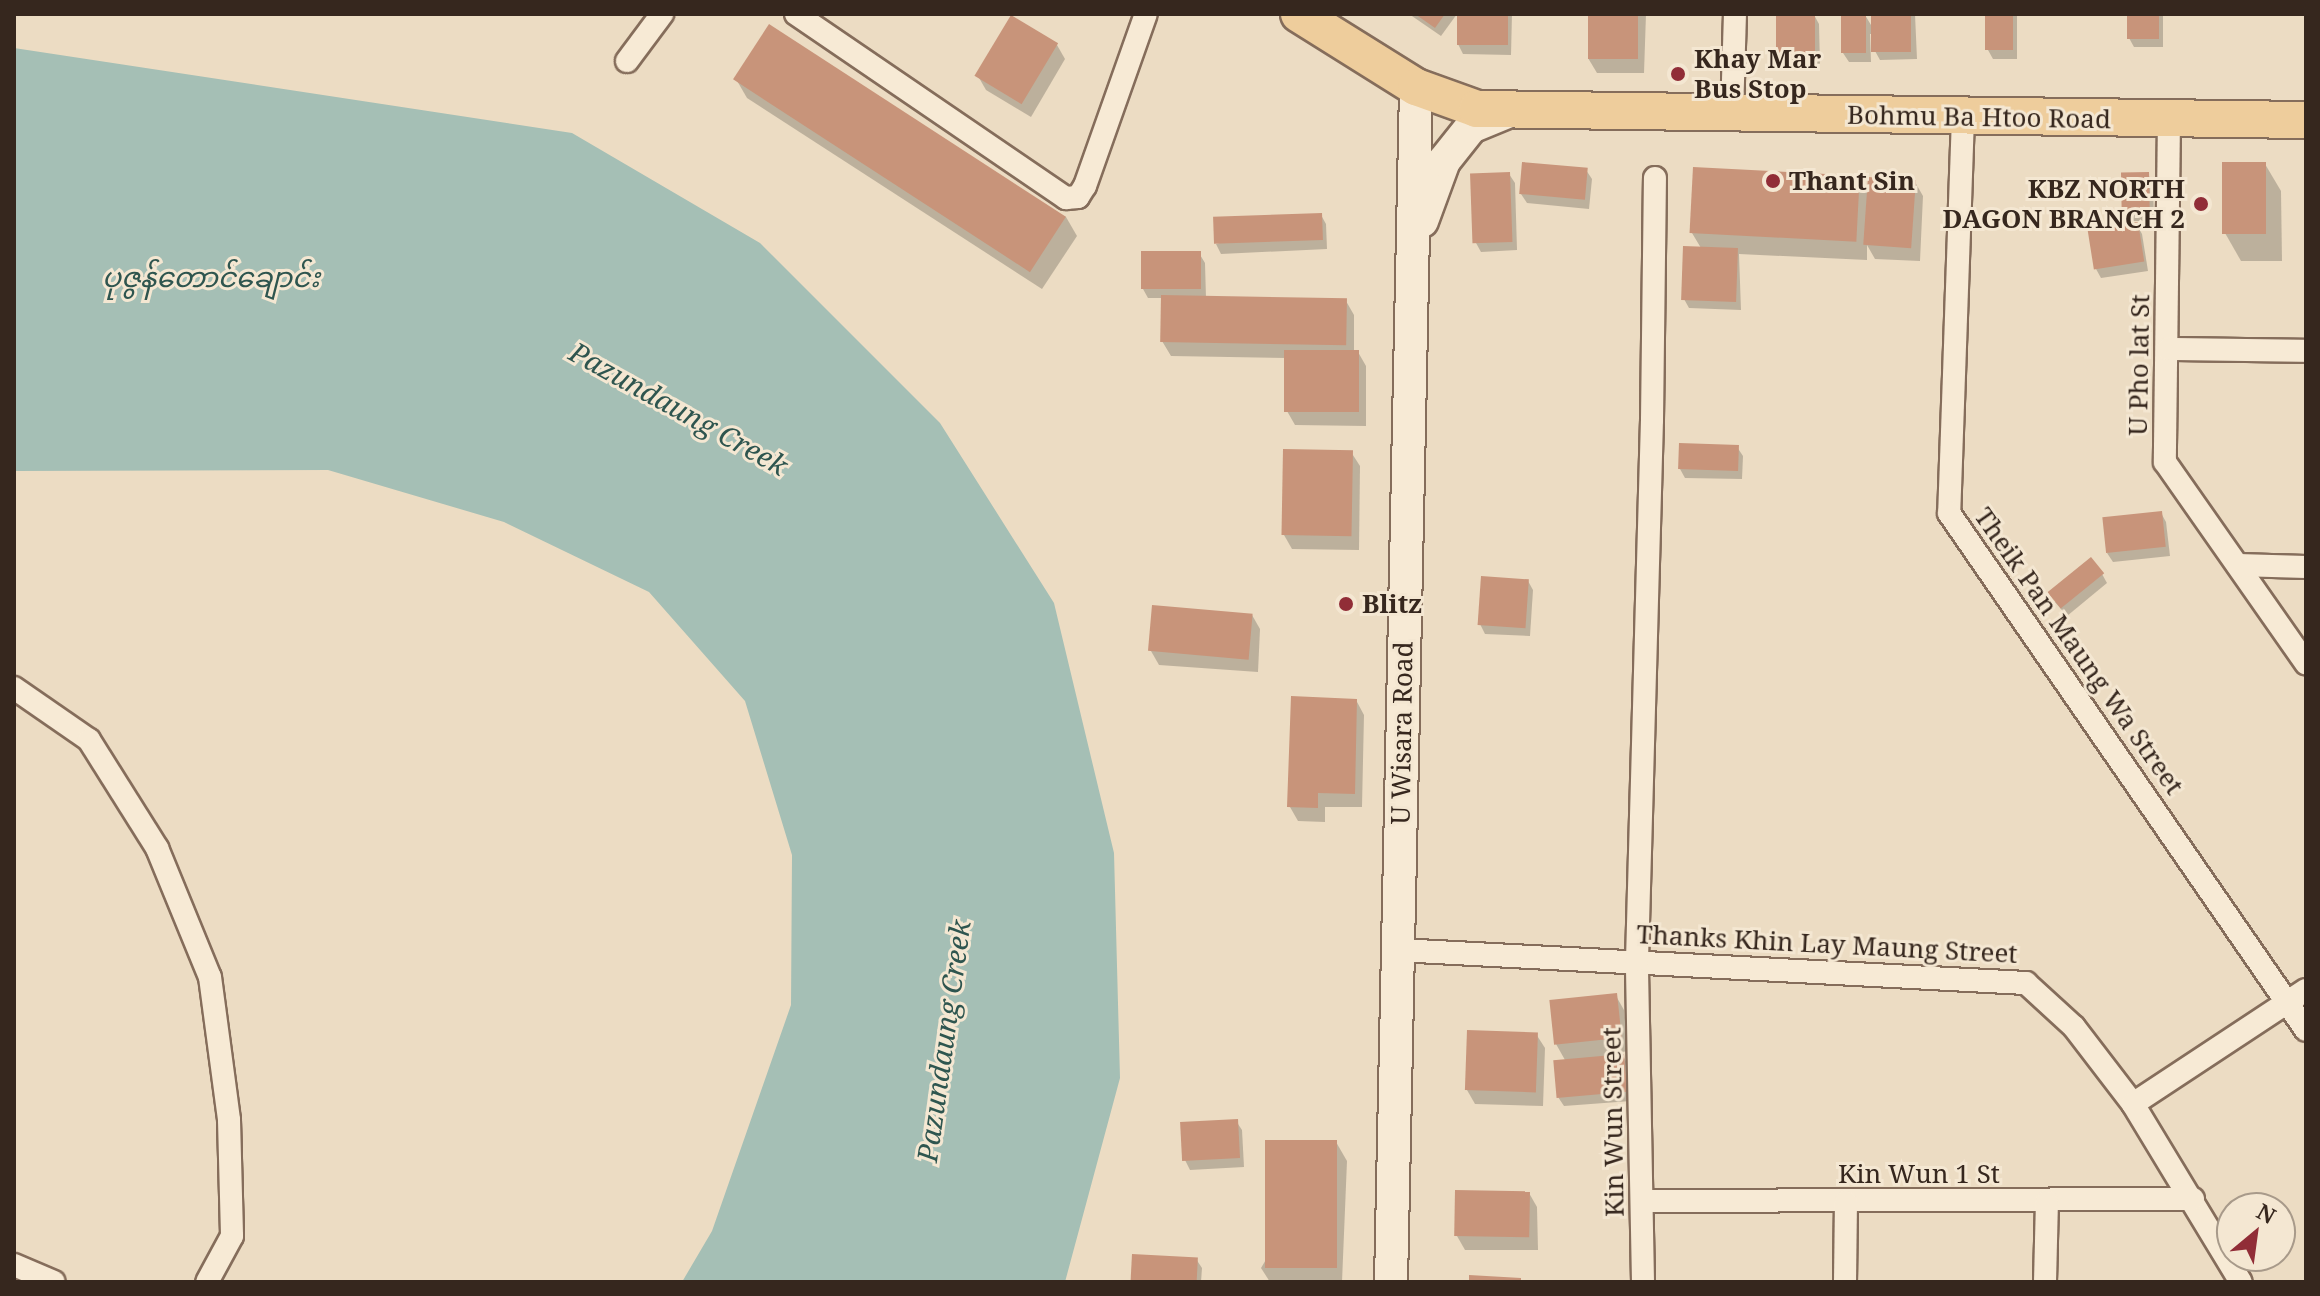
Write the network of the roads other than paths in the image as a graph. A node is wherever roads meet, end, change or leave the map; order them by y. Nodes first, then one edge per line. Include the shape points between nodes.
1 (662, 14) edge
2 (796, 14) edge
3 (1146, 14) edge
4 (1299, 14) edge
5 (1735, 14) edge
6 (627, 61) dead end
7 (1416, 87) junction
8 (1514, 110) junction
9 (1732, 114) junction
10 (1963, 117) junction
11 (2169, 119) junction
12 (2306, 120) edge
13 (1655, 178) dead end
14 (1412, 258) junction
15 (2168, 349) junction
16 (2306, 351) edge
17 (2238, 565) junction
18 (2306, 567) edge
19 (2306, 663) edge
20 (14, 688) edge
21 (1398, 950) junction
22 (1637, 960) junction
23 (2297, 996) edge
24 (2306, 1030) edge
25 (2133, 1104) junction
26 (2193, 1199) junction
27 (1644, 1201) junction
28 (1846, 1202) junction
29 (2047, 1202) junction
30 (14, 1265) edge
31 (54, 1282) edge
32 (207, 1282) edge
33 (1391, 1282) edge
34 (1643, 1282) edge
35 (1845, 1282) edge
36 (2045, 1282) edge
37 (2241, 1282) edge

1 - 6 street
2 - 3 street via 1066,198 1078,197 1085,186
4 - 7 main road, Bohmu Ba Htoo Road
5 - 9 street
7 - 8 main road, Bohmu Ba Htoo Road via 1477,109
7 - 14 main road, U Wisara Road
8 - 9 main road, Bohmu Ba Htoo Road
8 - 14 main road via 1471,127 1444,161
9 - 10 main road, Bohmu Ba Htoo Road
10 - 11 main road, Bohmu Ba Htoo Road
10 - 23 street, Theik Pan Maung Wa Street via 1949,513
11 - 12 main road, Bohmu Ba Htoo Road
11 - 15 street, U Pho lat St
13 - 22 street, Kin Wun Street
14 - 21 main road, U Wisara Road
15 - 16 street
15 - 17 street, U Pho lat St via 2165,462
17 - 18 street
17 - 19 street, U Pho lat St
20 - 32 street via 89,740 157,848 210,977 229,1120 232,1236
21 - 22 street, Thanks Khin Lay Maung Street
21 - 33 main road, U Wisara Road
22 - 25 street, Thanks Khin Lay Maung Street via 2026,983 2074,1027
22 - 27 street, Kin Wun Street
23 - 24 street, Theik Pan Maung Wa Street
23 - 25 street
25 - 26 street, Thanks Khin Lay Maung Street
26 - 29 street, Kin Wun 1 St
26 - 37 street, Thanks Khin Lay Maung Street
27 - 28 street, Kin Wun 1 St
27 - 34 street, Kin Wun Street
28 - 29 street, Kin Wun 1 St
28 - 35 street
29 - 36 street
30 - 31 street

